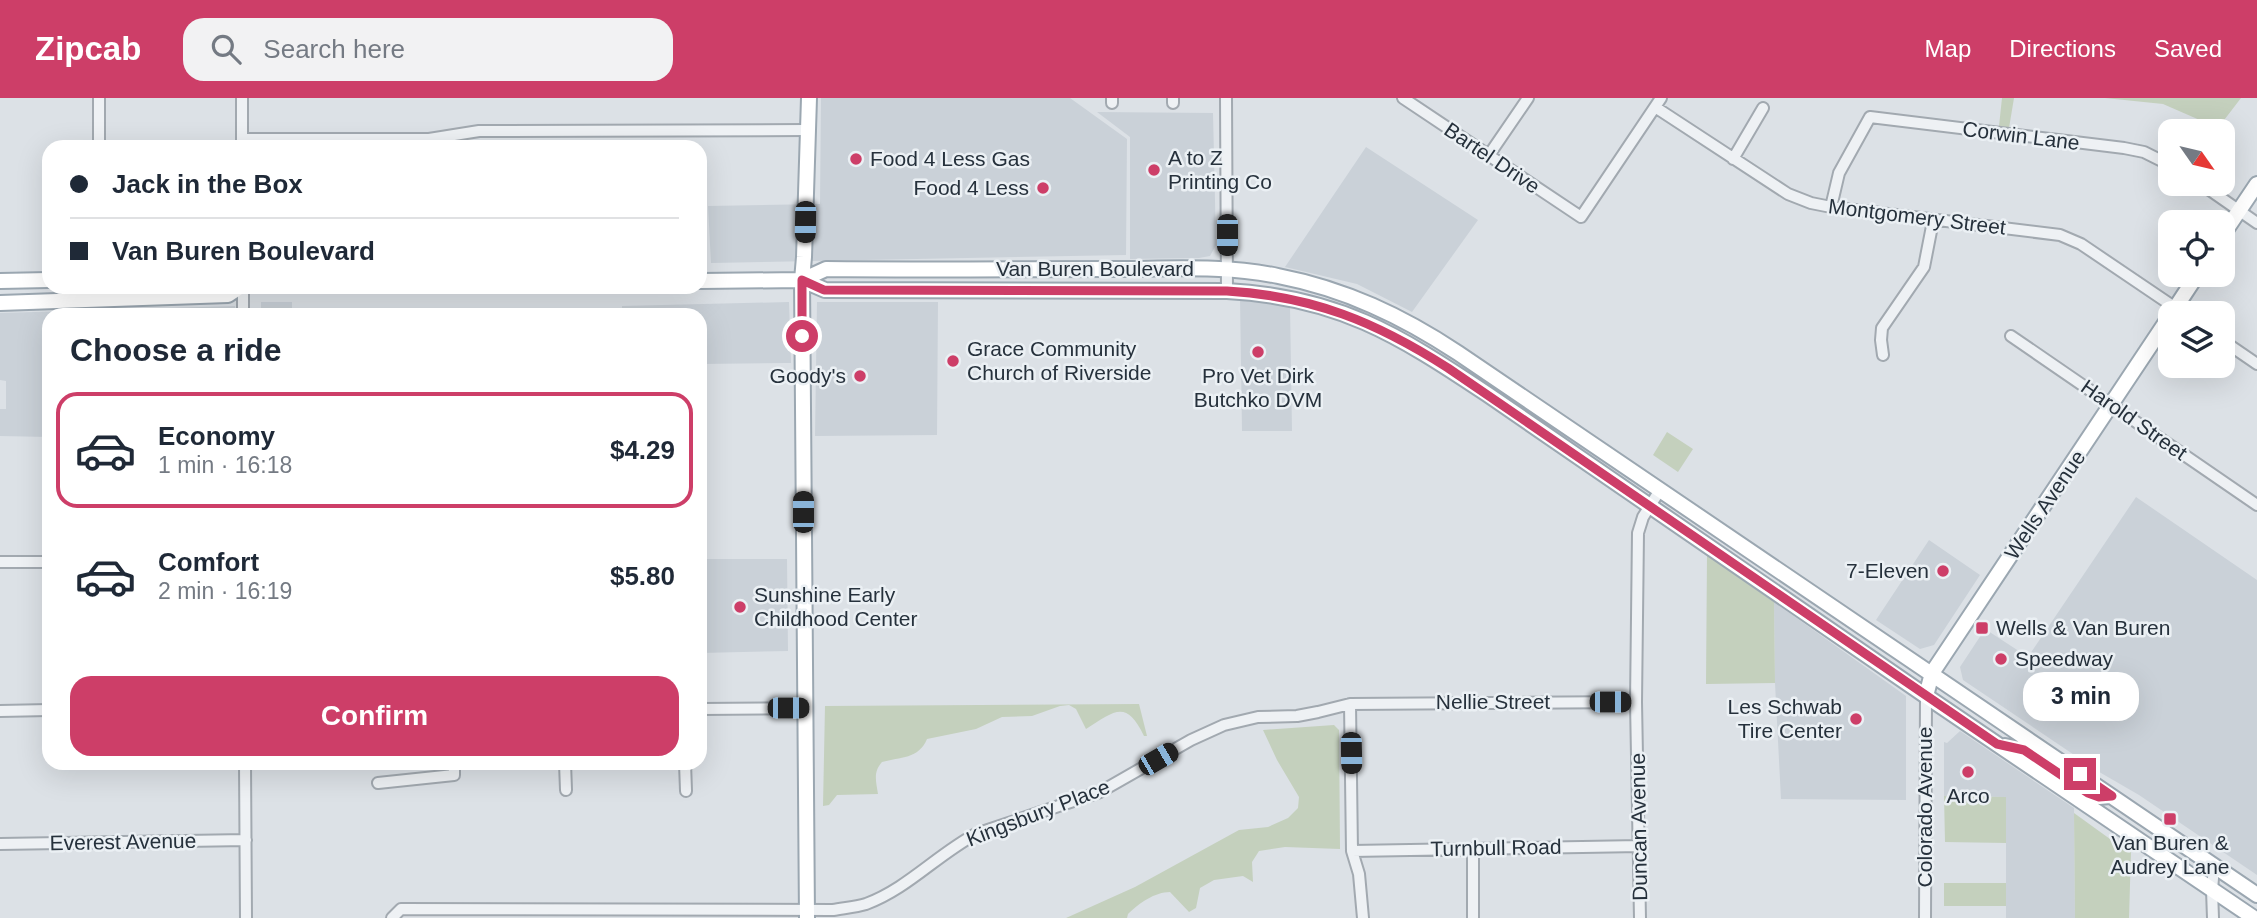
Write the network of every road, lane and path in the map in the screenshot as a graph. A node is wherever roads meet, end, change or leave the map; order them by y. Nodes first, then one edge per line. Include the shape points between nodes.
1 (99, 98) edge
2 (242, 98) edge
3 (809, 98) edge
4 (1226, 98) edge
5 (1404, 98) edge
6 (1528, 98) edge
7 (1658, 103) edge
8 (1763, 108) dead end
9 (806, 130) junction
10 (99, 140) edge
11 (242, 140) edge
12 (382, 140) edge
13 (1489, 155) junction
14 (1733, 159) junction
15 (2158, 159) edge
16 (2257, 184) edge
17 (2217, 196) edge
18 (1831, 207) junction
19 (2239, 211) junction
20 (2235, 217) edge
21 (1933, 221) junction
22 (2257, 223) edge
23 (1227, 270) junction
24 (42, 280) edge
25 (802, 280) junction
26 (0, 281) edge
27 (707, 281) edge
28 (1227, 291) junction
29 (66, 294) edge
30 (150, 294) edge
31 (230, 294) edge
32 (1345, 294) junction
33 (1279, 296) junction
34 (2159, 301) edge
35 (0, 303) edge
36 (2011, 336) dead end
37 (2158, 338) edge
38 (1410, 344) junction
39 (2235, 349) edge
40 (1884, 355) dead end
41 (2257, 364) edge
42 (1477, 366) junction
43 (2112, 404) junction
44 (1660, 491) junction
45 (2257, 505) edge
46 (1650, 506) junction
47 (0, 562) edge
48 (42, 562) edge
49 (1932, 673) junction
50 (1926, 696) junction
51 (1636, 702) junction
52 (1350, 704) junction
53 (805, 708) junction
54 (707, 709) edge
55 (42, 710) edge
56 (0, 711) edge
57 (1997, 744) junction
58 (245, 770) edge
59 (449, 770) edge
60 (565, 770) edge
61 (685, 770) edge
62 (378, 783) dead end
63 (566, 790) dead end
64 (686, 791) dead end
65 (2112, 796) junction
66 (246, 840) junction
67 (0, 844) edge
68 (1640, 846) junction
69 (1473, 849) junction
70 (1352, 851) junction
71 (2214, 866) junction
72 (2211, 890) junction
73 (2257, 895) edge
74 (807, 914) edge
75 (393, 917) edge
76 (2246, 917) edge
77 (246, 918) edge
78 (1363, 918) edge
79 (1473, 918) edge
80 (1640, 918) edge
81 (1926, 918) edge
82 (2213, 918) edge

1 - 10 street
2 - 11 street
3 - 9 main road
4 - 23 street
5 - 13 street, Bartel Drive
6 - 13 street
7 - 13 street, Bartel Drive via 1581,217
7 - 14 street, Montgomery Street
8 - 14 street
9 - 12 street via 480,131
9 - 25 main road
14 - 18 street, Montgomery Street via 1788,194
15 - 18 street, Corwin Lane via 2124,148 1870,117 1839,173
16 - 19 main road
17 - 19 street
18 - 21 street, Montgomery Street
19 - 20 main road
19 - 22 street
21 - 34 street, Montgomery Street via 2060,235 2081,244
21 - 40 street via 1924,267 1882,328
23 - 25 main road, Van Buren Boulevard via 826,269
23 - 28 street
23 - 32 main road, Van Buren Boulevard via 1276,275
24 - 26 main road
25 - 27 main road, Van Buren Boulevard
25 - 28 main road, Van Buren Boulevard via 824,290
25 - 53 main road
28 - 33 main road, Van Buren Boulevard
29 - 35 main road
30 - 31 main road
32 - 33 main road via 1341,301 1296,292
32 - 42 main road, Van Buren Boulevard via 1406,320
33 - 38 main road, Van Buren Boulevard via 1354,316
36 - 43 street, Harold Street
37 - 43 main road, Wells Avenue
38 - 42 main road via 1428,347 1469,371
38 - 46 main road, Van Buren Boulevard
39 - 41 street
42 - 44 main road, Van Buren Boulevard
43 - 45 street, Harold Street
43 - 49 main road, Wells Avenue
44 - 46 street, Duncan Avenue
44 - 49 main road, Van Buren Boulevard
46 - 50 main road, Van Buren Boulevard
46 - 51 street, Duncan Avenue via 1638,533
47 - 48 street
49 - 50 main road, Wells Avenue
49 - 65 main road, Van Buren Boulevard
50 - 57 main road, Van Buren Boulevard
50 - 81 street, Colorado Avenue
51 - 52 street, Nellie Street
51 - 68 street, Duncan Avenue
52 - 70 street
52 - 74 street, Kingsbury Place via 1224,725 1100,792 976,834 891,892 864,904
53 - 54 street
53 - 74 main road
55 - 56 street
57 - 65 main road via 2024,750 2088,793
57 - 72 main road, Van Buren Boulevard
58 - 66 street
59 - 62 street
60 - 63 street
61 - 64 street
65 - 71 main road, Van Buren Boulevard
66 - 67 street, Everest Avenue
66 - 77 street
68 - 69 street, Turnbull Road
68 - 80 street, Duncan Avenue
69 - 70 street, Turnbull Road
69 - 79 street
70 - 78 street
71 - 72 street
71 - 73 main road, Van Buren Boulevard
72 - 76 main road, Van Buren Boulevard
72 - 82 street
74 - 75 street, Kingsbury Place via 401,909

